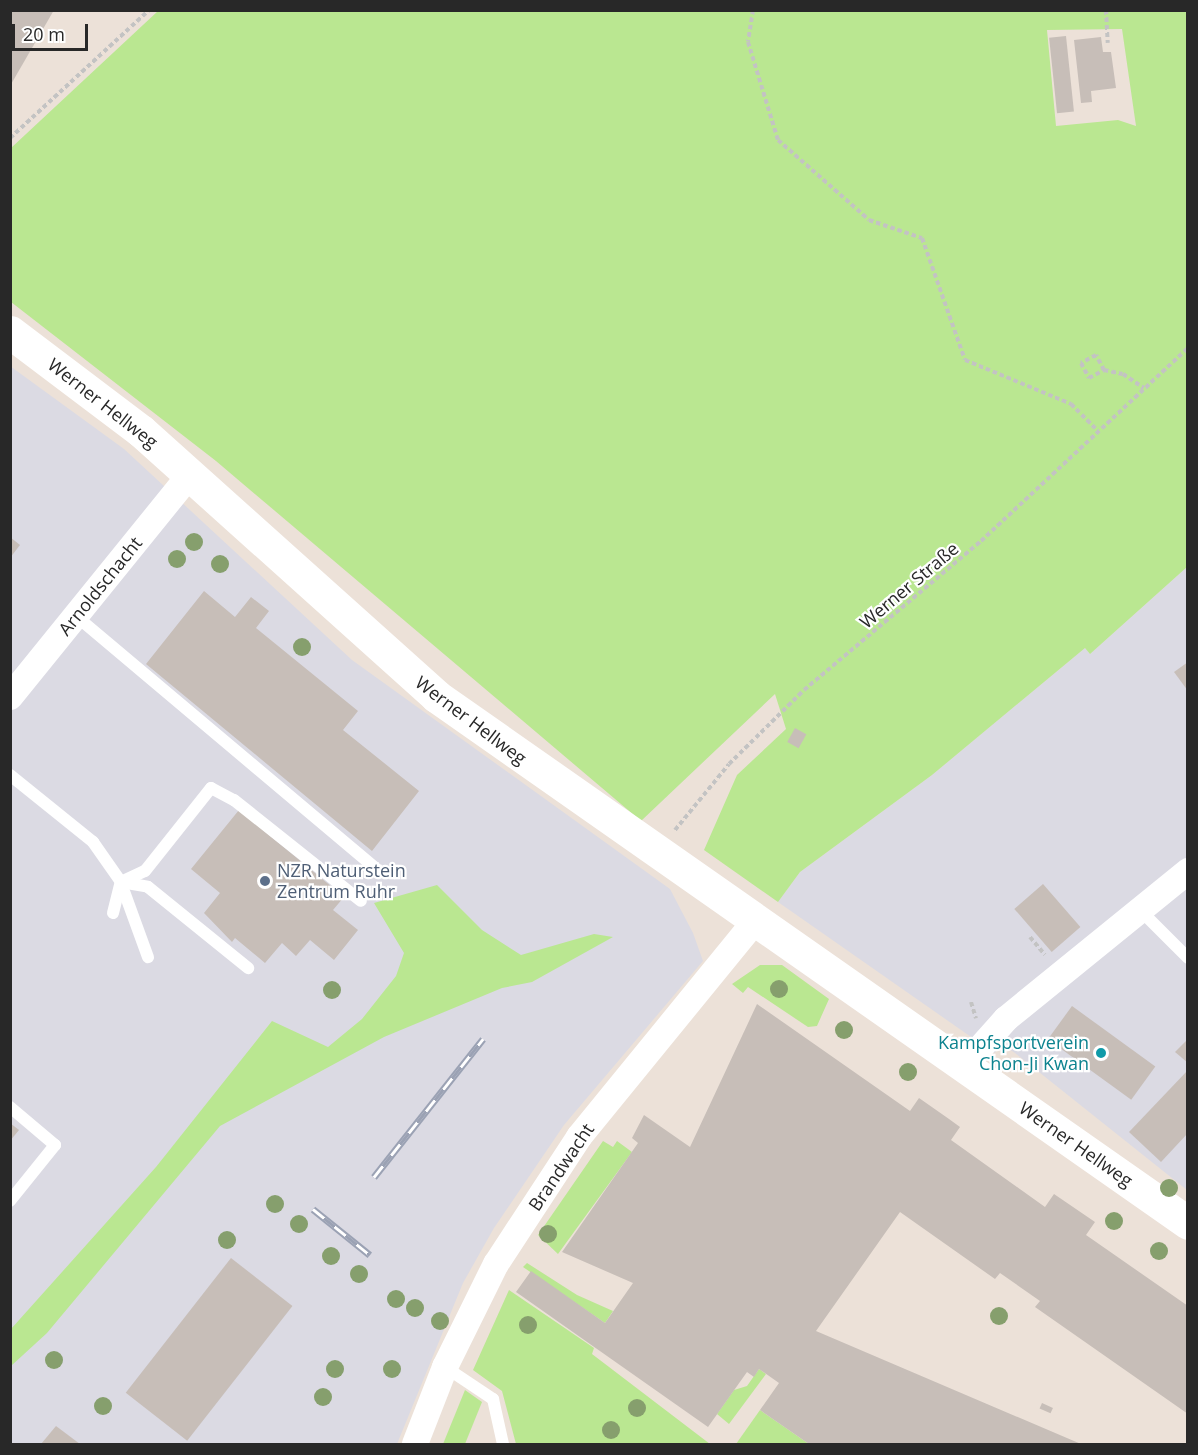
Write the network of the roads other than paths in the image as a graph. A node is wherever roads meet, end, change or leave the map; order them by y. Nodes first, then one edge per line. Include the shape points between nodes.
1 (10, 332) edge
2 (190, 475) junction
3 (76, 616) junction
4 (10, 697) edge
5 (10, 775) edge
6 (378, 870) dead end
7 (1188, 871) edge
8 (121, 882) junction
9 (361, 901) dead end
10 (1140, 910) junction
11 (112, 913) dead end
12 (756, 920) junction
13 (148, 957) dead end
14 (1188, 958) edge
15 (248, 968) dead end
16 (964, 1066) junction
17 (10, 1107) edge
18 (10, 1201) edge
19 (1188, 1223) edge
20 (445, 1367) junction
21 (415, 1444) edge
22 (503, 1444) edge

1 - 2 main road, Werner Hellweg
2 - 3 street, Arnoldschacht
2 - 12 main road, Werner Hellweg via 436,696
3 - 4 street, Arnoldschacht
3 - 6 lane
5 - 8 lane via 93,842
7 - 10 street
8 - 9 lane via 145,871 212,788 234,800
8 - 11 lane
8 - 13 lane
8 - 15 lane via 148,886
10 - 14 lane
10 - 16 street via 1006,1019
12 - 16 main road, Werner Hellweg
12 - 20 street, Brandwacht via 579,1137 496,1264
16 - 19 main road, Werner Hellweg
17 - 18 lane via 56,1145
20 - 21 street, Brandwacht
20 - 22 lane via 493,1399

